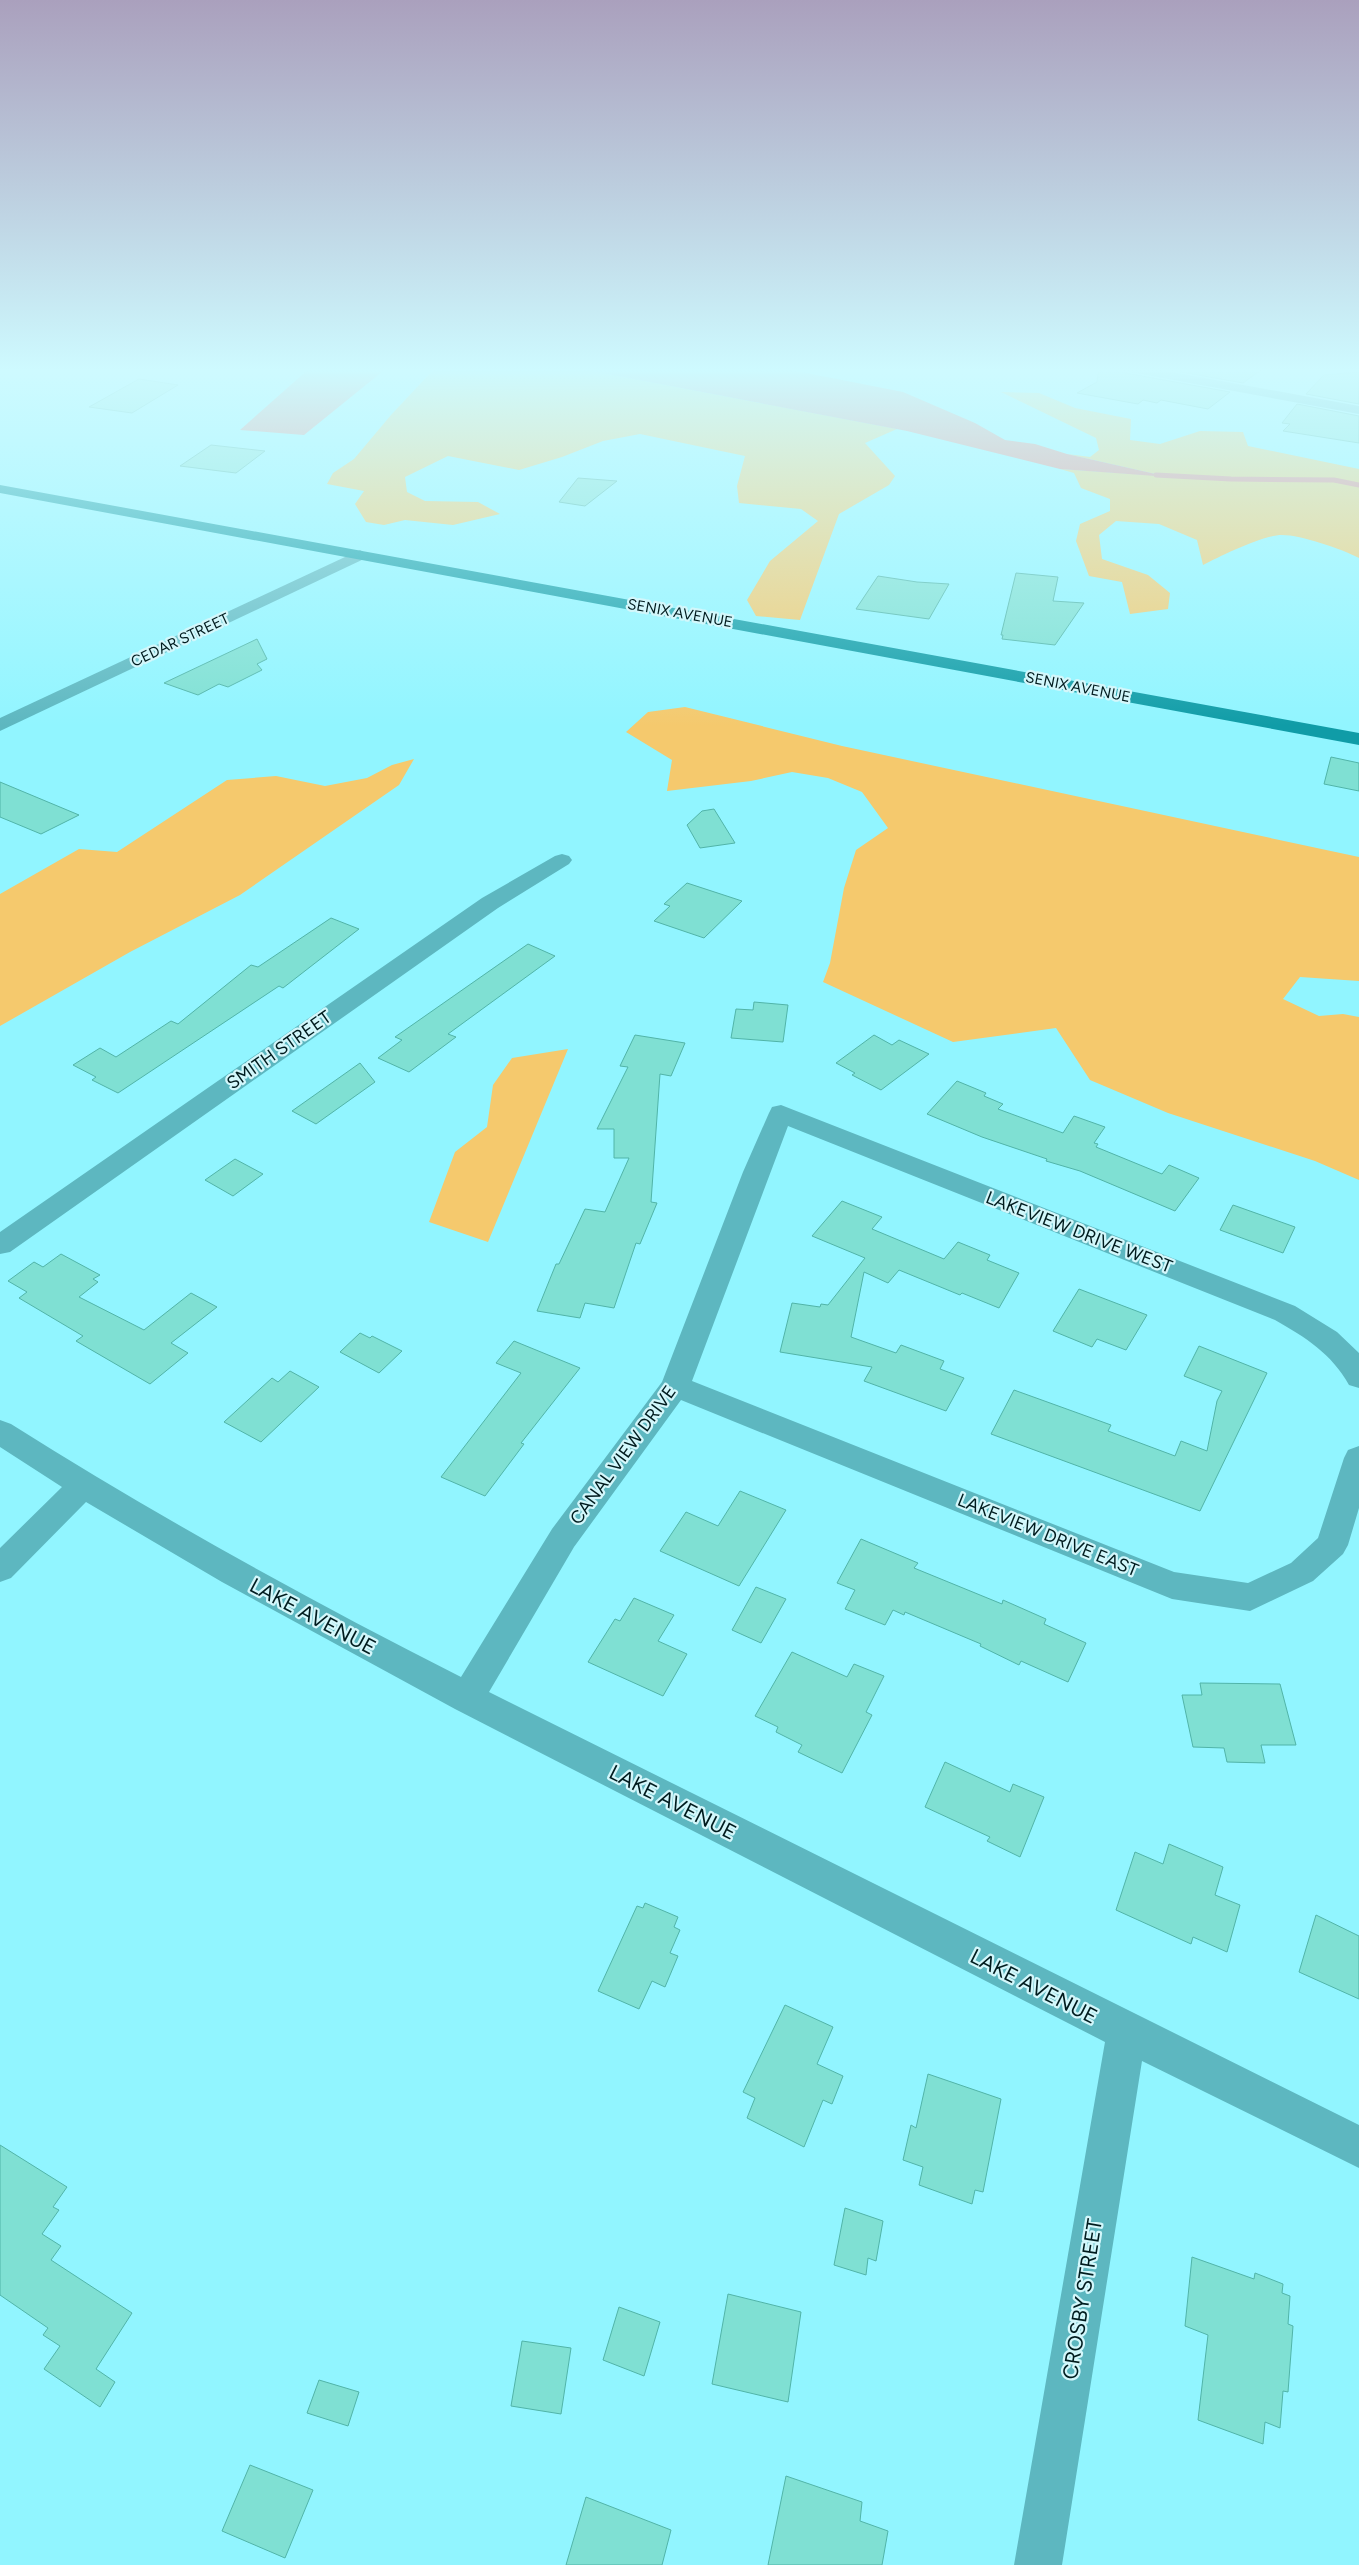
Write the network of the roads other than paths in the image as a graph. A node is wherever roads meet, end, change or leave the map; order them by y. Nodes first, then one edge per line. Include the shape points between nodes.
1 (0, 489) edge
2 (360, 555) junction
3 (0, 725) edge
4 (1359, 739) edge
5 (562, 860) dead end
6 (781, 1113) joint
7 (0, 1245) edge
8 (1359, 1377) edge
9 (674, 1386) junction
10 (0, 1432) edge
11 (1359, 1458) edge
12 (82, 1486) junction
13 (0, 1569) edge
14 (467, 1698) junction
15 (1126, 2034) junction
16 (1359, 2147) edge
17 (1038, 2565) edge

1 - 2 street, SENIX AVENUE
2 - 3 street, CEDAR STREET
2 - 4 street, SENIX AVENUE
5 - 7 street, SMITH STREET via 490,903
6 - 8 street, LAKEVIEW DRIVE WEST via 1285,1313 1327,1337 1355,1367
6 - 9 street, CANAL VIEW DRIVE
9 - 11 street, LAKEVIEW DRIVE EAST via 1172,1585 1250,1597 1302,1572 1332,1545
9 - 14 street, CANAL VIEW DRIVE via 562,1538
10 - 12 street, LAKE AVENUE
12 - 13 street
12 - 14 street, LAKE AVENUE via 243,1578
14 - 15 street, LAKE AVENUE
15 - 16 street, LAKE AVENUE
15 - 17 street, CROSBY STREET

